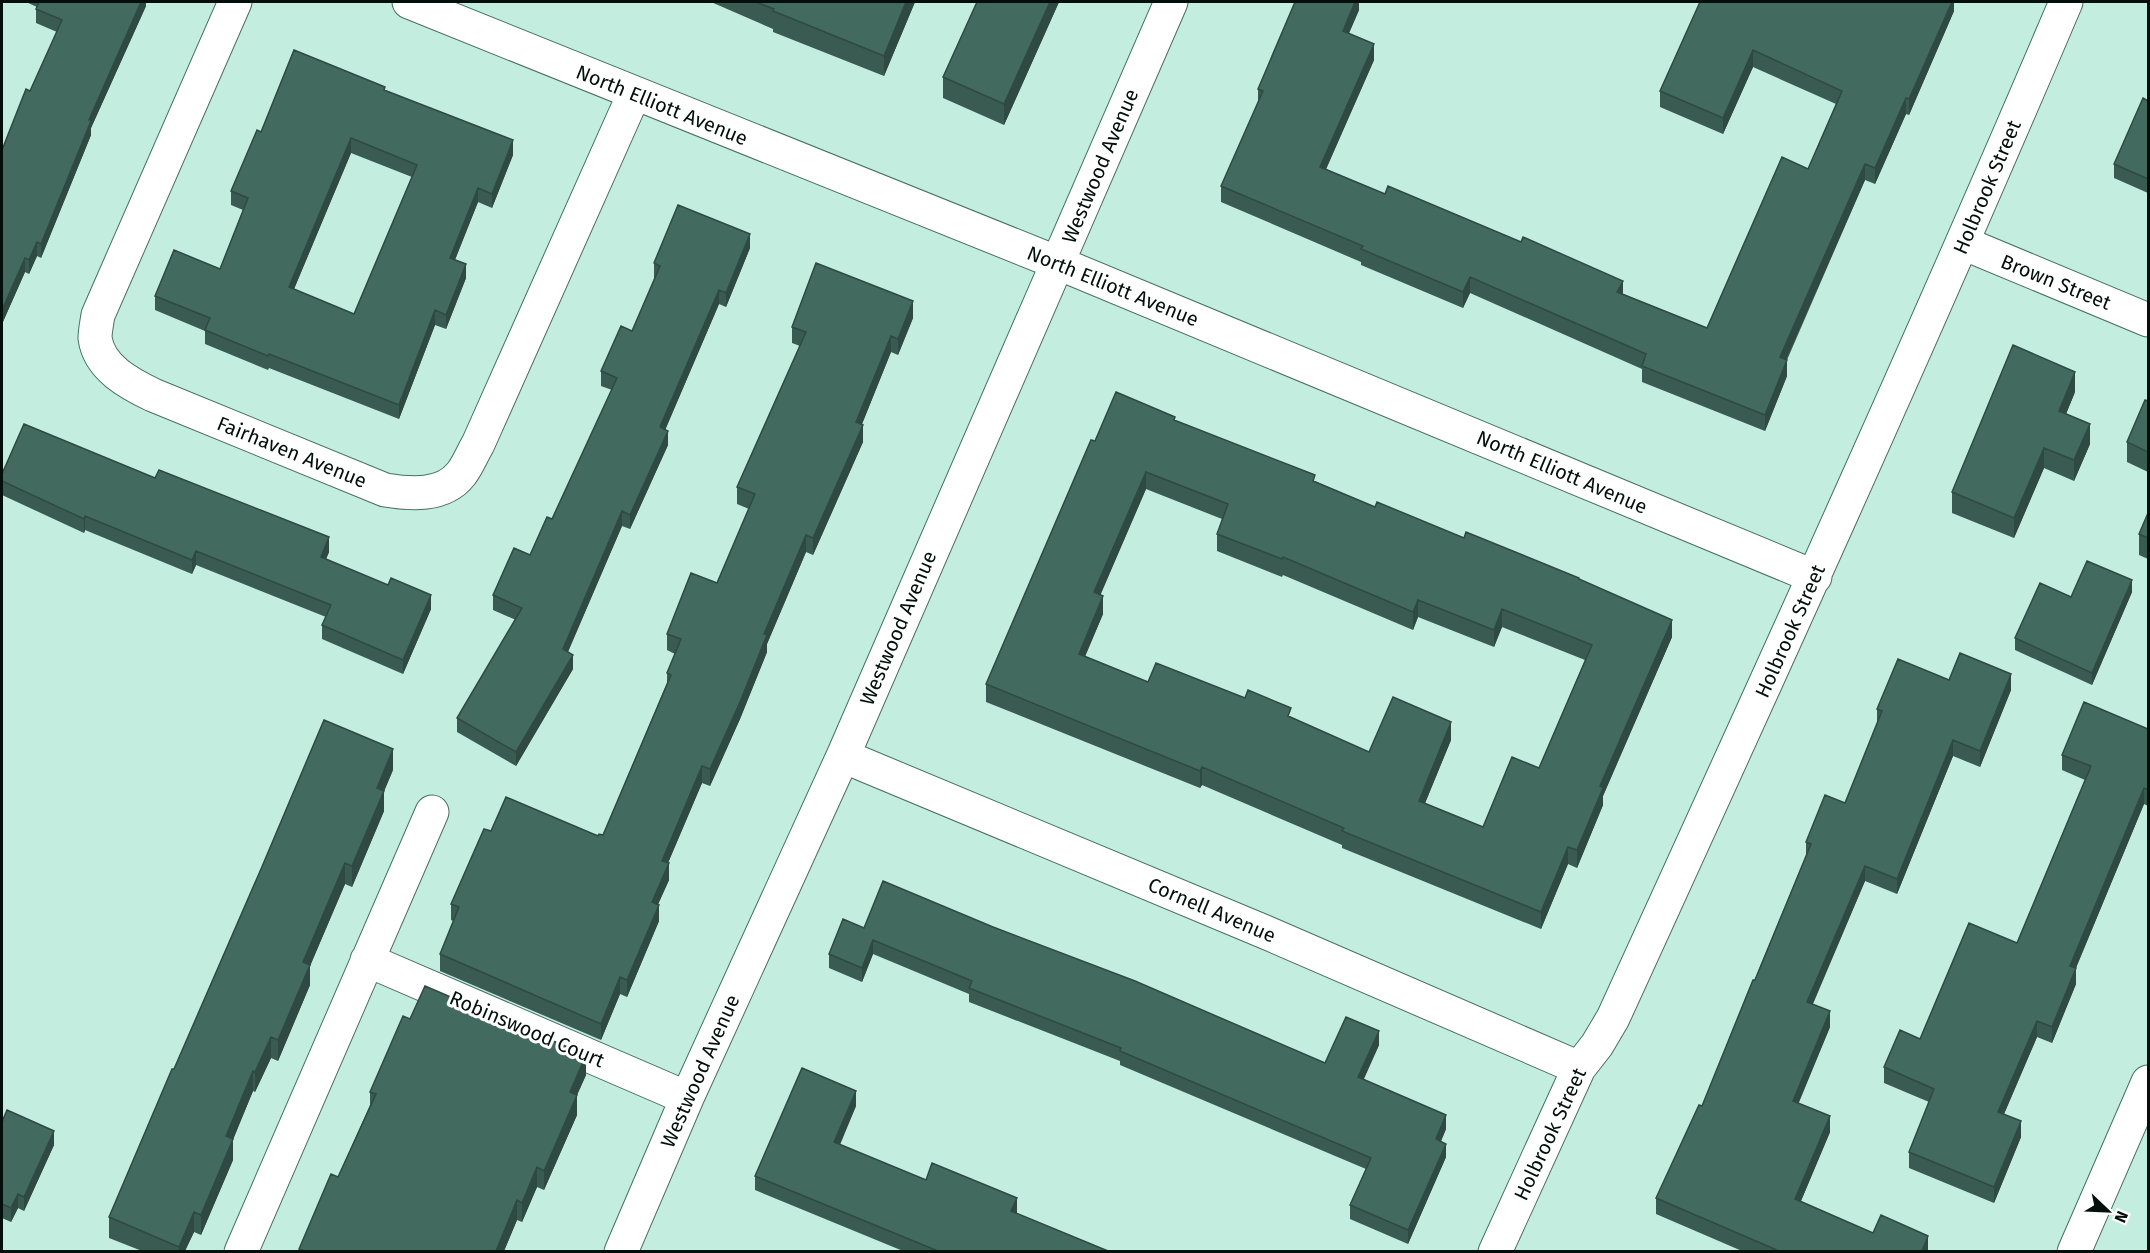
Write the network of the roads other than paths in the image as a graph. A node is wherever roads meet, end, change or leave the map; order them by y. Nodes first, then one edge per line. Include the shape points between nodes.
1 (235, 2) edge
2 (409, 2) edge
3 (1170, 2) edge
4 (2066, 2) edge
5 (634, 94) junction
6 (1963, 243) junction
7 (1058, 263) junction
8 (2148, 320) edge
9 (1815, 577) junction
10 (843, 756) junction
11 (432, 812) dead end
12 (368, 960) junction
13 (1579, 1068) junction
14 (2148, 1083) edge
15 (687, 1098) junction
16 (241, 1251) edge
17 (621, 1251) edge
18 (1495, 1251) edge
19 (2074, 1251) edge

1 - 5 street, Fairhaven Avenue via 98,315 95,339 103,358 129,383 385,490 410,494 441,489 461,475
2 - 5 street, North Elliott Avenue
3 - 7 street, Westwood Avenue
4 - 6 street, Holbrook Street
5 - 7 street, North Elliott Avenue
6 - 8 street, Brown Street
6 - 9 street, Holbrook Street
7 - 9 street, North Elliott Avenue
7 - 10 street, Westwood Avenue
9 - 13 street, Holbrook Street via 1613,1018
10 - 13 street, Cornell Avenue
10 - 15 street, Westwood Avenue
11 - 12 street
12 - 15 street, Robinswood Court
12 - 16 street
13 - 18 street, Holbrook Street
14 - 19 street
15 - 17 street, Westwood Avenue

